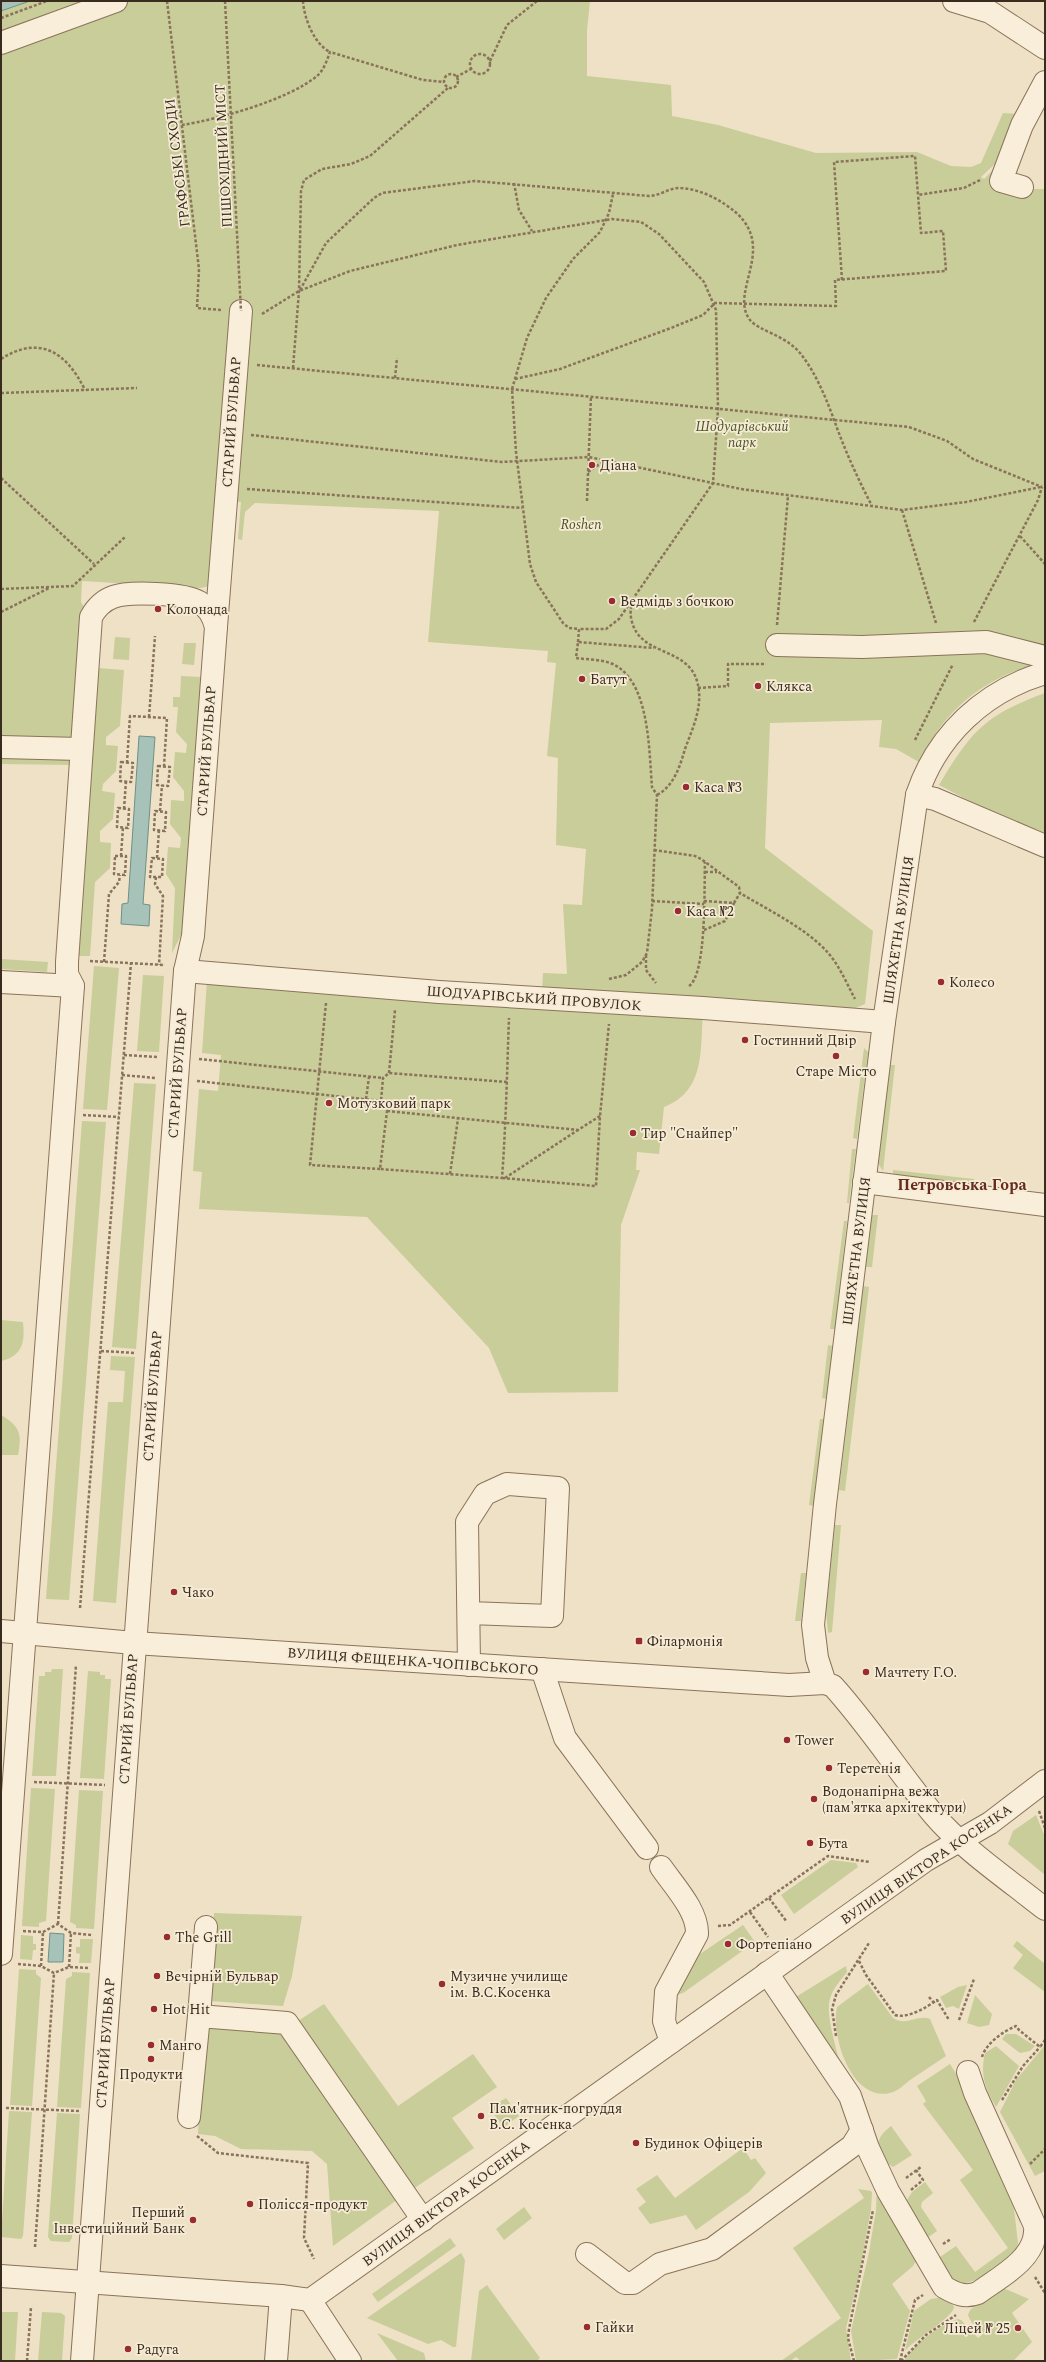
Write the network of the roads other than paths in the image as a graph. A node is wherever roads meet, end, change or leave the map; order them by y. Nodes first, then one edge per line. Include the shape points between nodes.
1 (116, 1) edge
2 (954, 1) edge
3 (1, 43) edge
4 (1045, 48) edge
5 (1045, 82) edge
6 (1022, 187) dead end
7 (240, 320) road end
8 (216, 627) junction
9 (773, 654) road end
10 (1045, 657) edge
11 (1045, 673) edge
12 (1, 747) edge
13 (80, 749) junction
14 (917, 795) junction
15 (1045, 846) edge
16 (185, 971) junction
17 (1, 982) edge
18 (73, 986) junction
19 (874, 1021) junction
20 (864, 1182) junction
21 (1045, 1205) edge
22 (469, 1613) junction
23 (1, 1631) edge
24 (26, 1633) junction
25 (134, 1643) junction
26 (469, 1665) junction
27 (542, 1669) junction
28 (825, 1682) junction
29 (1045, 1781) edge
30 (960, 1840) junction
31 (647, 1848) dead end
32 (661, 1867) dead end
33 (4, 1870) edge
34 (1045, 1909) edge
35 (206, 1927) dead end
36 (8, 1959) edge
37 (767, 1973) junction
38 (199, 2016) junction
39 (671, 2042) junction
40 (968, 2072) dead end
41 (189, 2117) road end
42 (862, 2130) junction
43 (423, 2220) junction
44 (587, 2254) dead end
45 (1, 2276) edge
46 (89, 2282) junction
47 (281, 2296) junction
48 (310, 2300) junction
49 (82, 2361) edge
50 (276, 2361) edge
51 (350, 2361) edge

1 - 3 street
2 - 4 street via 990,12
5 - 6 street via 1022,125 1001,181
7 - 8 street, СТАРИЙ БУЛЬВАР
8 - 13 street, СТАРИЙ БУЛЬВАР via 208,609 198,601 186,598 128,594 114,596 101,603 91,617
8 - 16 street, СТАРИЙ БУЛЬВАР via 193,936
9 - 10 street via 986,642
11 - 14 street, ШЛЯХЕТНА ВУЛИЦЯ via 1007,688 963,720 932,760
12 - 13 street
13 - 18 street, СТАРИЙ БУЛЬВАР via 67,962 67,974
14 - 15 street via 935,799
14 - 19 street, ШЛЯХЕТНА ВУЛИЦЯ
16 - 19 street, ШОДУАРІВСЬКИЙ ПРОВУЛОК via 397,989
16 - 25 street, СТАРИЙ БУЛЬВАР
17 - 18 street
18 - 24 street, СТАРИЙ БУЛЬВАР
19 - 20 street, ШЛЯХЕТНА ВУЛИЦЯ
20 - 21 street
20 - 28 street, ШЛЯХЕТНА ВУЛИЦЯ via 813,1625 817,1658
22 - 22 street via 467,1522 485,1494 507,1484 558,1488 552,1616
22 - 26 street
23 - 24 street, ВУЛИЦЯ ФЕЩЕНКА-ЧОПІВСЬКОГО
24 - 25 street, ВУЛИЦЯ ФЕЩЕНКА-ЧОПІВСЬКОГО
24 - 33 street, СТАРИЙ БУЛЬВАР
25 - 26 street, ВУЛИЦЯ ФЕЩЕНКА-ЧОПІВСЬКОГО
25 - 46 street, СТАРИЙ БУЛЬВАР
26 - 27 street, ВУЛИЦЯ ФЕЩЕНКА-ЧОПІВСЬКОГО
27 - 28 street, ВУЛИЦЯ ФЕЩЕНКА-ЧОПІВСЬКОГО via 789,1685
27 - 31 street via 565,1738
28 - 30 street via 833,1686 874,1734 935,1816
29 - 30 street, ВУЛИЦЯ ВІКТОРА КОСЕНКА via 990,1822
30 - 34 street
30 - 37 street, ВУЛИЦЯ ВІКТОРА КОСЕНКА via 926,1860
32 - 39 street via 694,1916 697,1926 697,1934 666,1992 664,2021
33 - 36 street, СТАРИЙ БУЛЬВАР
35 - 38 street
37 - 39 street, ВУЛИЦЯ ВІКТОРА КОСЕНКА
37 - 42 street via 850,2096
38 - 41 street
38 - 43 street via 287,2023
39 - 43 street, ВУЛИЦЯ ВІКТОРА КОСЕНКА
40 - 42 street via 1036,2231 1033,2243 1023,2259 978,2293 970,2296 956,2294 944,2287 877,2167
42 - 44 street via 852,2146 712,2249 660,2264 633,2284 626,2283
43 - 48 street, ВУЛИЦЯ ВІКТОРА КОСЕНКА
45 - 46 street
46 - 47 street
46 - 49 street, СТАРИЙ БУЛЬВАР
47 - 48 street
47 - 50 street
48 - 51 street

